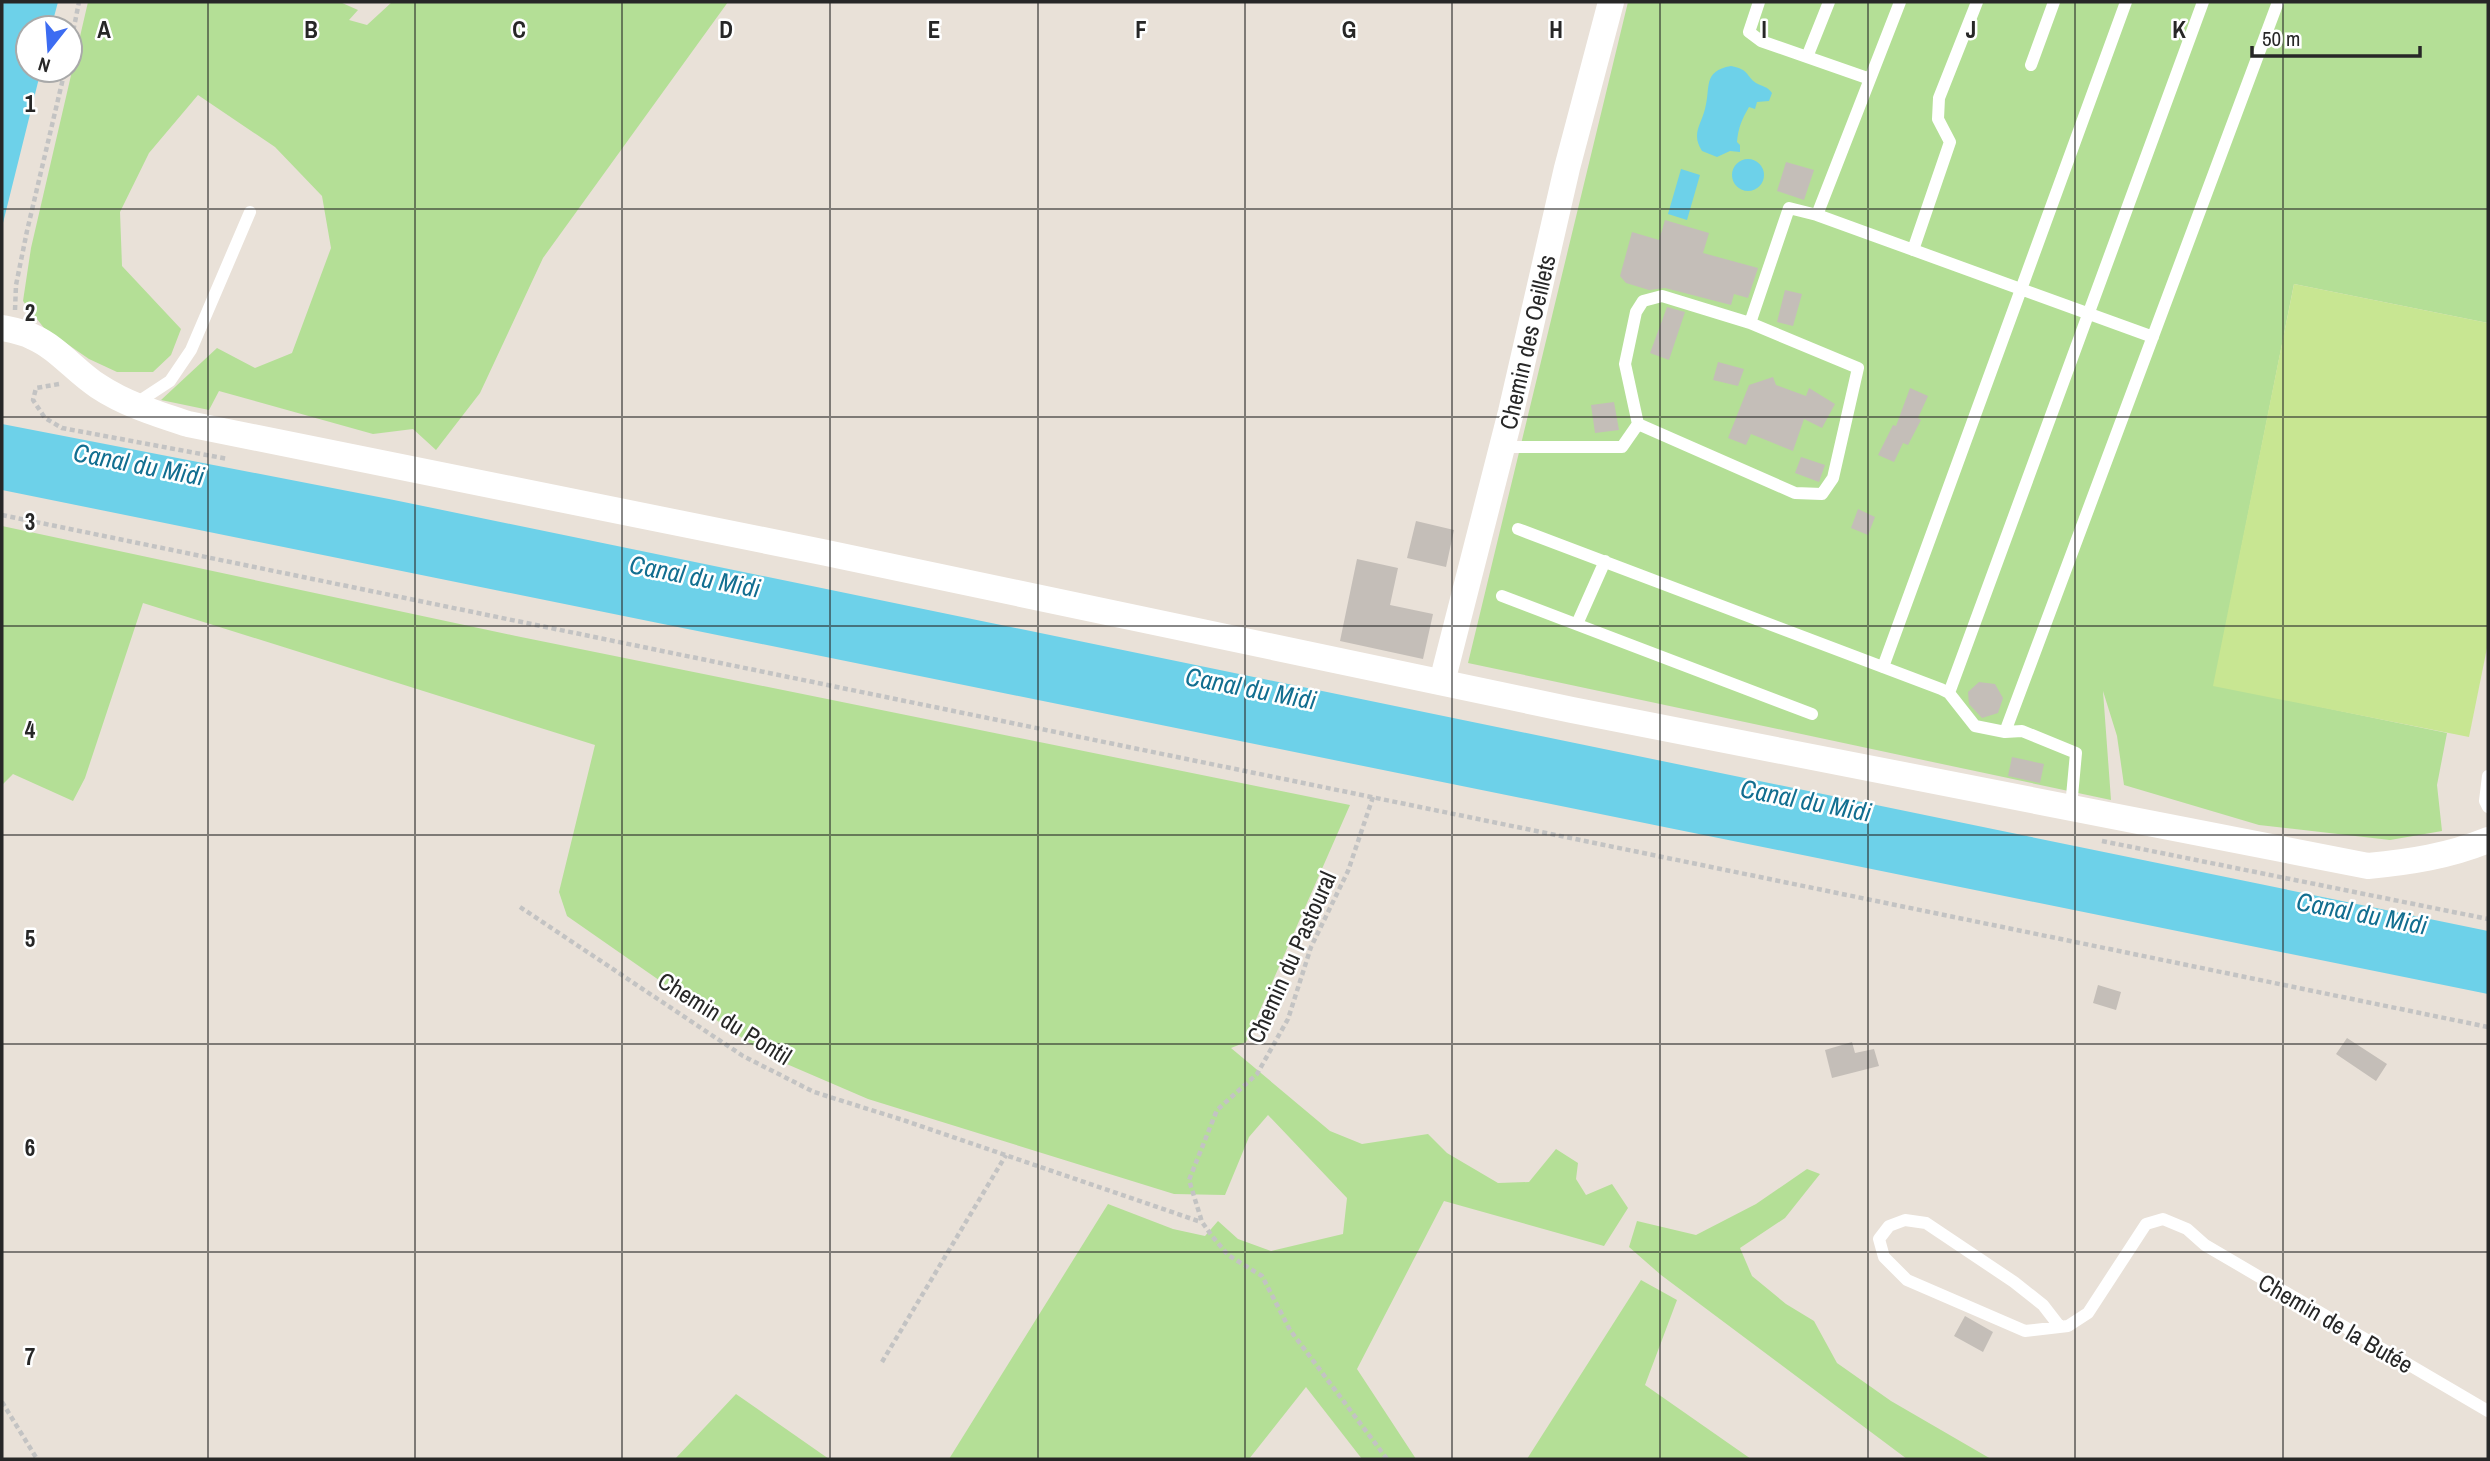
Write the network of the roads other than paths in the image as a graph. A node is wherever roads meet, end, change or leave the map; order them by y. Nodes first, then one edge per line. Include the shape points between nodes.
1 (1611, 2) edge
2 (1759, 2) edge
3 (1829, 2) edge
4 (1900, 2) edge
5 (1977, 2) edge
6 (2054, 2) edge
7 (2126, 2) edge
8 (2203, 2) edge
9 (2278, 2) edge
10 (1808, 57) junction
11 (2031, 65) dead end
12 (1870, 79) junction
13 (250, 212) dead end
14 (1817, 215) junction
15 (1913, 250) junction
16 (2021, 289) junction
17 (2088, 314) junction
18 (1750, 323) junction
19 (9, 330) edge
20 (2153, 337) junction
21 (134, 405) junction
22 (1638, 424) junction
23 (1502, 447) junction
24 (1518, 529) dead end
25 (1605, 561) junction
26 (1502, 596) dead end
27 (1577, 624) junction
28 (1883, 667) junction
29 (1442, 682) junction
30 (1949, 692) junction
31 (1812, 715) dead end
32 (2006, 732) junction
33 (2488, 776) edge
34 (2071, 807) junction
35 (2488, 807) edge
36 (2488, 840) edge
37 (2060, 1327) junction
38 (2488, 1411) edge

1 - 23 street, Chemin des Oeillets
2 - 10 lane via 1749,32 1761,41
3 - 10 lane
4 - 12 lane
5 - 15 lane via 1938,98 1938,119 1950,142
6 - 11 lane
7 - 16 lane
8 - 17 lane
9 - 20 lane
10 - 12 lane
12 - 14 lane
13 - 21 lane via 191,350 170,381
14 - 15 lane
14 - 18 lane via 1789,208
15 - 16 lane
16 - 17 lane
16 - 28 lane
17 - 20 lane
17 - 30 lane
18 - 22 lane via 1662,296 1643,301 1636,312 1625,363
18 - 22 lane via 1858,368 1833,478 1822,494 1795,494
19 - 21 street via 46,344 99,387
20 - 32 lane
21 - 29 street via 224,432
22 - 23 lane via 1622,447
23 - 29 street, Chemin des Oeillets
24 - 25 lane
25 - 27 lane
25 - 28 lane
26 - 27 lane
27 - 31 lane
28 - 30 lane
29 - 34 street
30 - 32 lane via 1975,726
32 - 34 lane via 2022,731 2076,754
33 - 35 lane
34 - 36 street via 2368,866 2414,862
37 - 37 lane via 2025,1331 1907,1280 1884,1257 1878,1239 1889,1226 1905,1220 1926,1223 2033,1297
37 - 38 lane, Chemin de la Butée via 2088,1313 2146,1224 2164,1219

